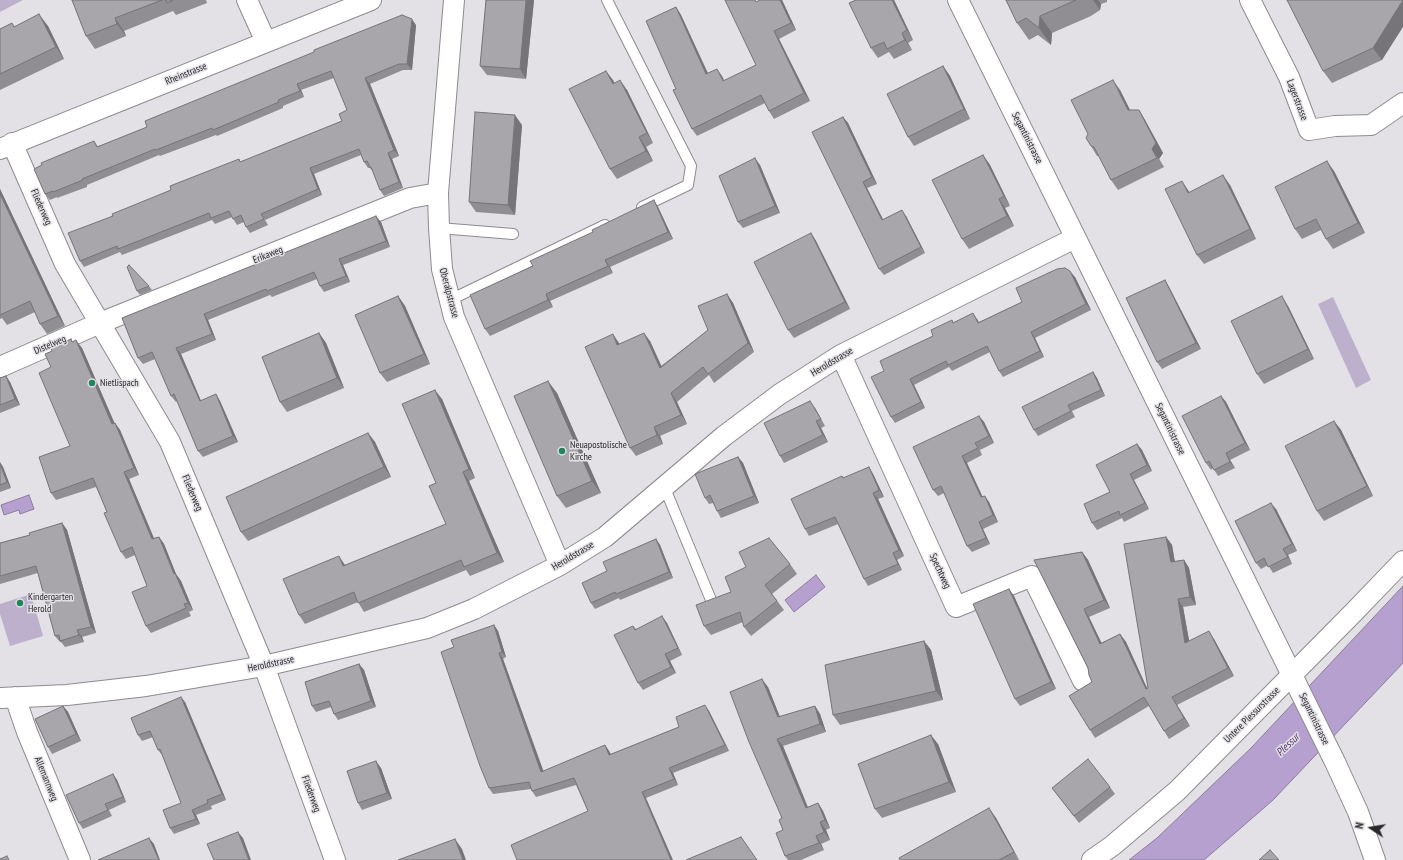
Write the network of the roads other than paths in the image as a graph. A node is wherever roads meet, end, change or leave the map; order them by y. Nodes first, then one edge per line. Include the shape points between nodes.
1 (247, 0) edge
2 (371, 0) edge
3 (454, 0) edge
4 (607, 0) edge
5 (958, 0) edge
6 (1250, 0) edge
7 (266, 42) junction
8 (1403, 103) edge
9 (6, 146) edge
10 (438, 193) junction
11 (632, 212) edge
12 (611, 222) edge
13 (439, 228) junction
14 (513, 234) dead end
15 (1075, 238) junction
16 (450, 300) junction
17 (100, 323) junction
18 (841, 355) junction
19 (0, 367) edge
20 (664, 486) junction
21 (1403, 561) edge
22 (560, 565) junction
23 (712, 600) edge
24 (264, 666) junction
25 (1295, 681) junction
26 (1082, 682) dead end
27 (7, 698) edge
28 (80, 860) edge
29 (335, 860) edge
30 (1092, 860) edge
31 (1375, 860) edge

1 - 7 street
2 - 7 street, Rheinstrasse
3 - 10 street, Oberalpstrasse
4 - 11 lane via 691,166 688,185
5 - 15 street, Segantinistrasse
6 - 8 street, Lagerstrasse via 1289,78 1309,130 1371,125
7 - 9 street, Rheinstrasse
9 - 17 street, Fliederweg via 65,264
10 - 13 street, Oberalpstrasse
10 - 17 street, Erikaweg via 410,198
12 - 16 lane
13 - 14 lane
13 - 16 street, Oberalpstrasse via 442,269
15 - 18 street, Heroldstrasse
15 - 25 street, Segantinistrasse
16 - 22 street, Oberalpstrasse via 454,317
17 - 19 street, Distelweg
17 - 24 street, Fliederweg via 170,442
18 - 20 street, Heroldstrasse via 780,394
18 - 26 street, Spechtweg via 956,607 1032,576
20 - 22 street, Heroldstrasse via 605,537
20 - 23 lane
21 - 25 street, Untere Plessurstrasse
22 - 24 street, Heroldstrasse via 474,609 427,628
24 - 27 street, Heroldstrasse via 146,686 67,695
24 - 29 street, Fliederweg
25 - 30 street, Untere Plessurstrasse via 1177,791
25 - 31 street, Segantinistrasse via 1336,762
27 - 28 street, Allemannweg via 27,732

